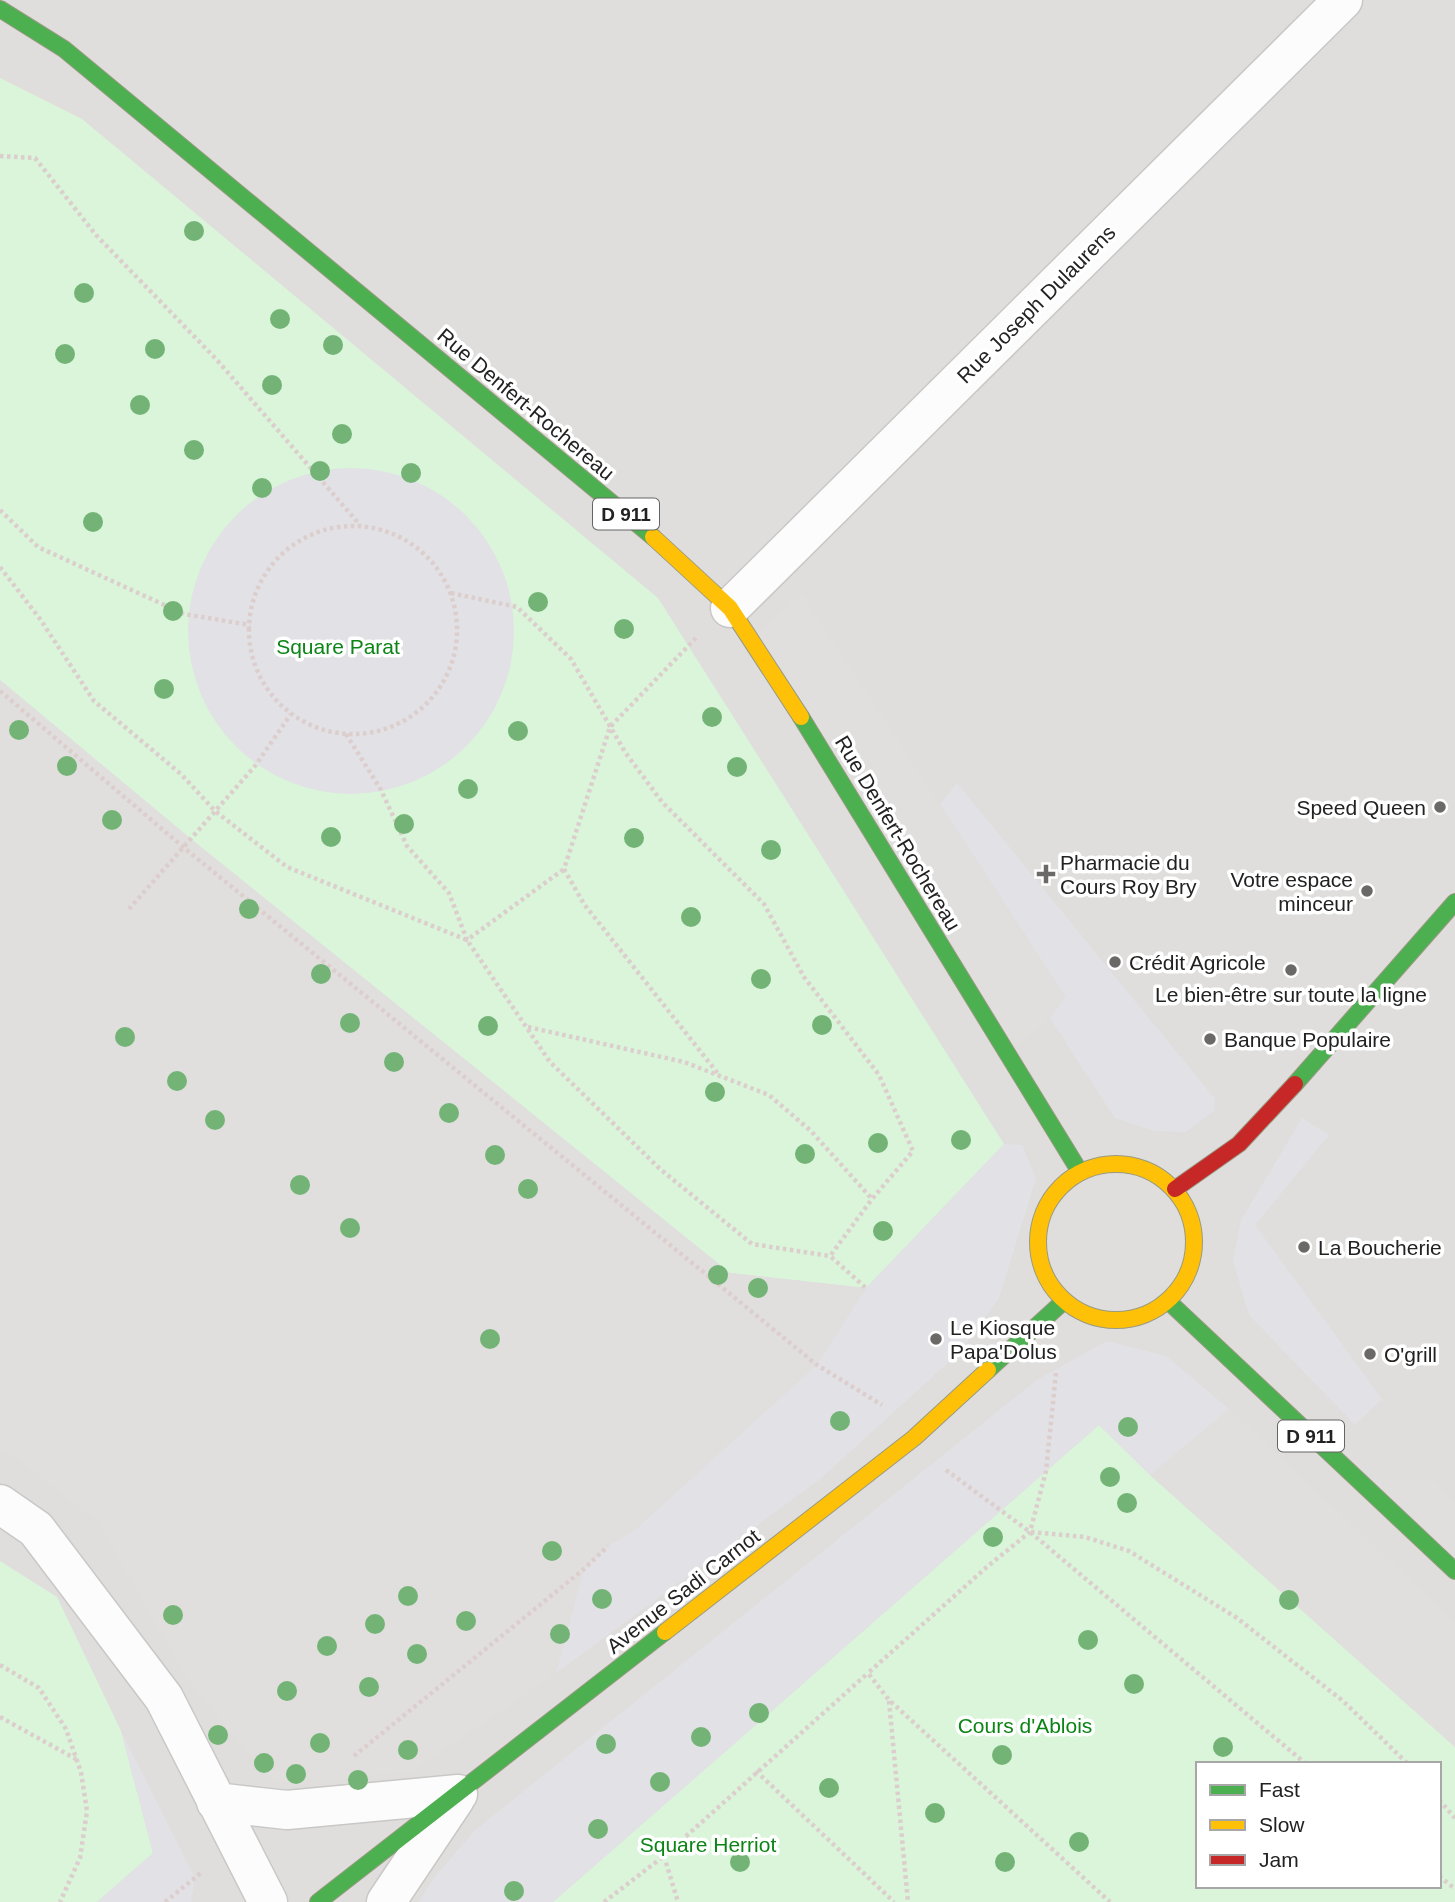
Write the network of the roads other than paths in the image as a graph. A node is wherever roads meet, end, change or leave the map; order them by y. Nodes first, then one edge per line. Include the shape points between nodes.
1 (1343, 0) edge
2 (0, 9) edge
3 (730, 608) junction
4 (1455, 902) edge
5 (1080, 1172) junction
6 (1175, 1189) junction
7 (1064, 1301) junction
8 (1168, 1301) junction
9 (0, 1504) edge
10 (1455, 1571) edge
11 (458, 1794) junction
12 (216, 1802) junction
13 (268, 1902) edge
14 (318, 1902) edge
15 (386, 1902) edge

1 - 3 street, Rue Joseph Dulaurens
2 - 3 main road, Rue Denfert-Rochereau / D 911 via 75,58 661,544
3 - 5 main road, Rue Denfert-Rochereau / D 911 via 819,744
4 - 6 main road via 1239,1144
5 - 6 main road via 1105,1164 1131,1164 1155,1173
5 - 7 main road via 1060,1187 1045,1208 1038,1233 1039,1257 1048,1281
6 - 8 main road via 1194,1234 1193,1259 1184,1282
7 - 8 main road via 1083,1314 1105,1320 1149,1314
7 - 11 main road, Avenue Sadi Carnot via 914,1438
8 - 10 main road, D 911
9 - 12 street via 36,1529 164,1698
11 - 12 street via 287,1810
11 - 14 main road, Avenue Sadi Carnot
11 - 15 street
12 - 13 street

